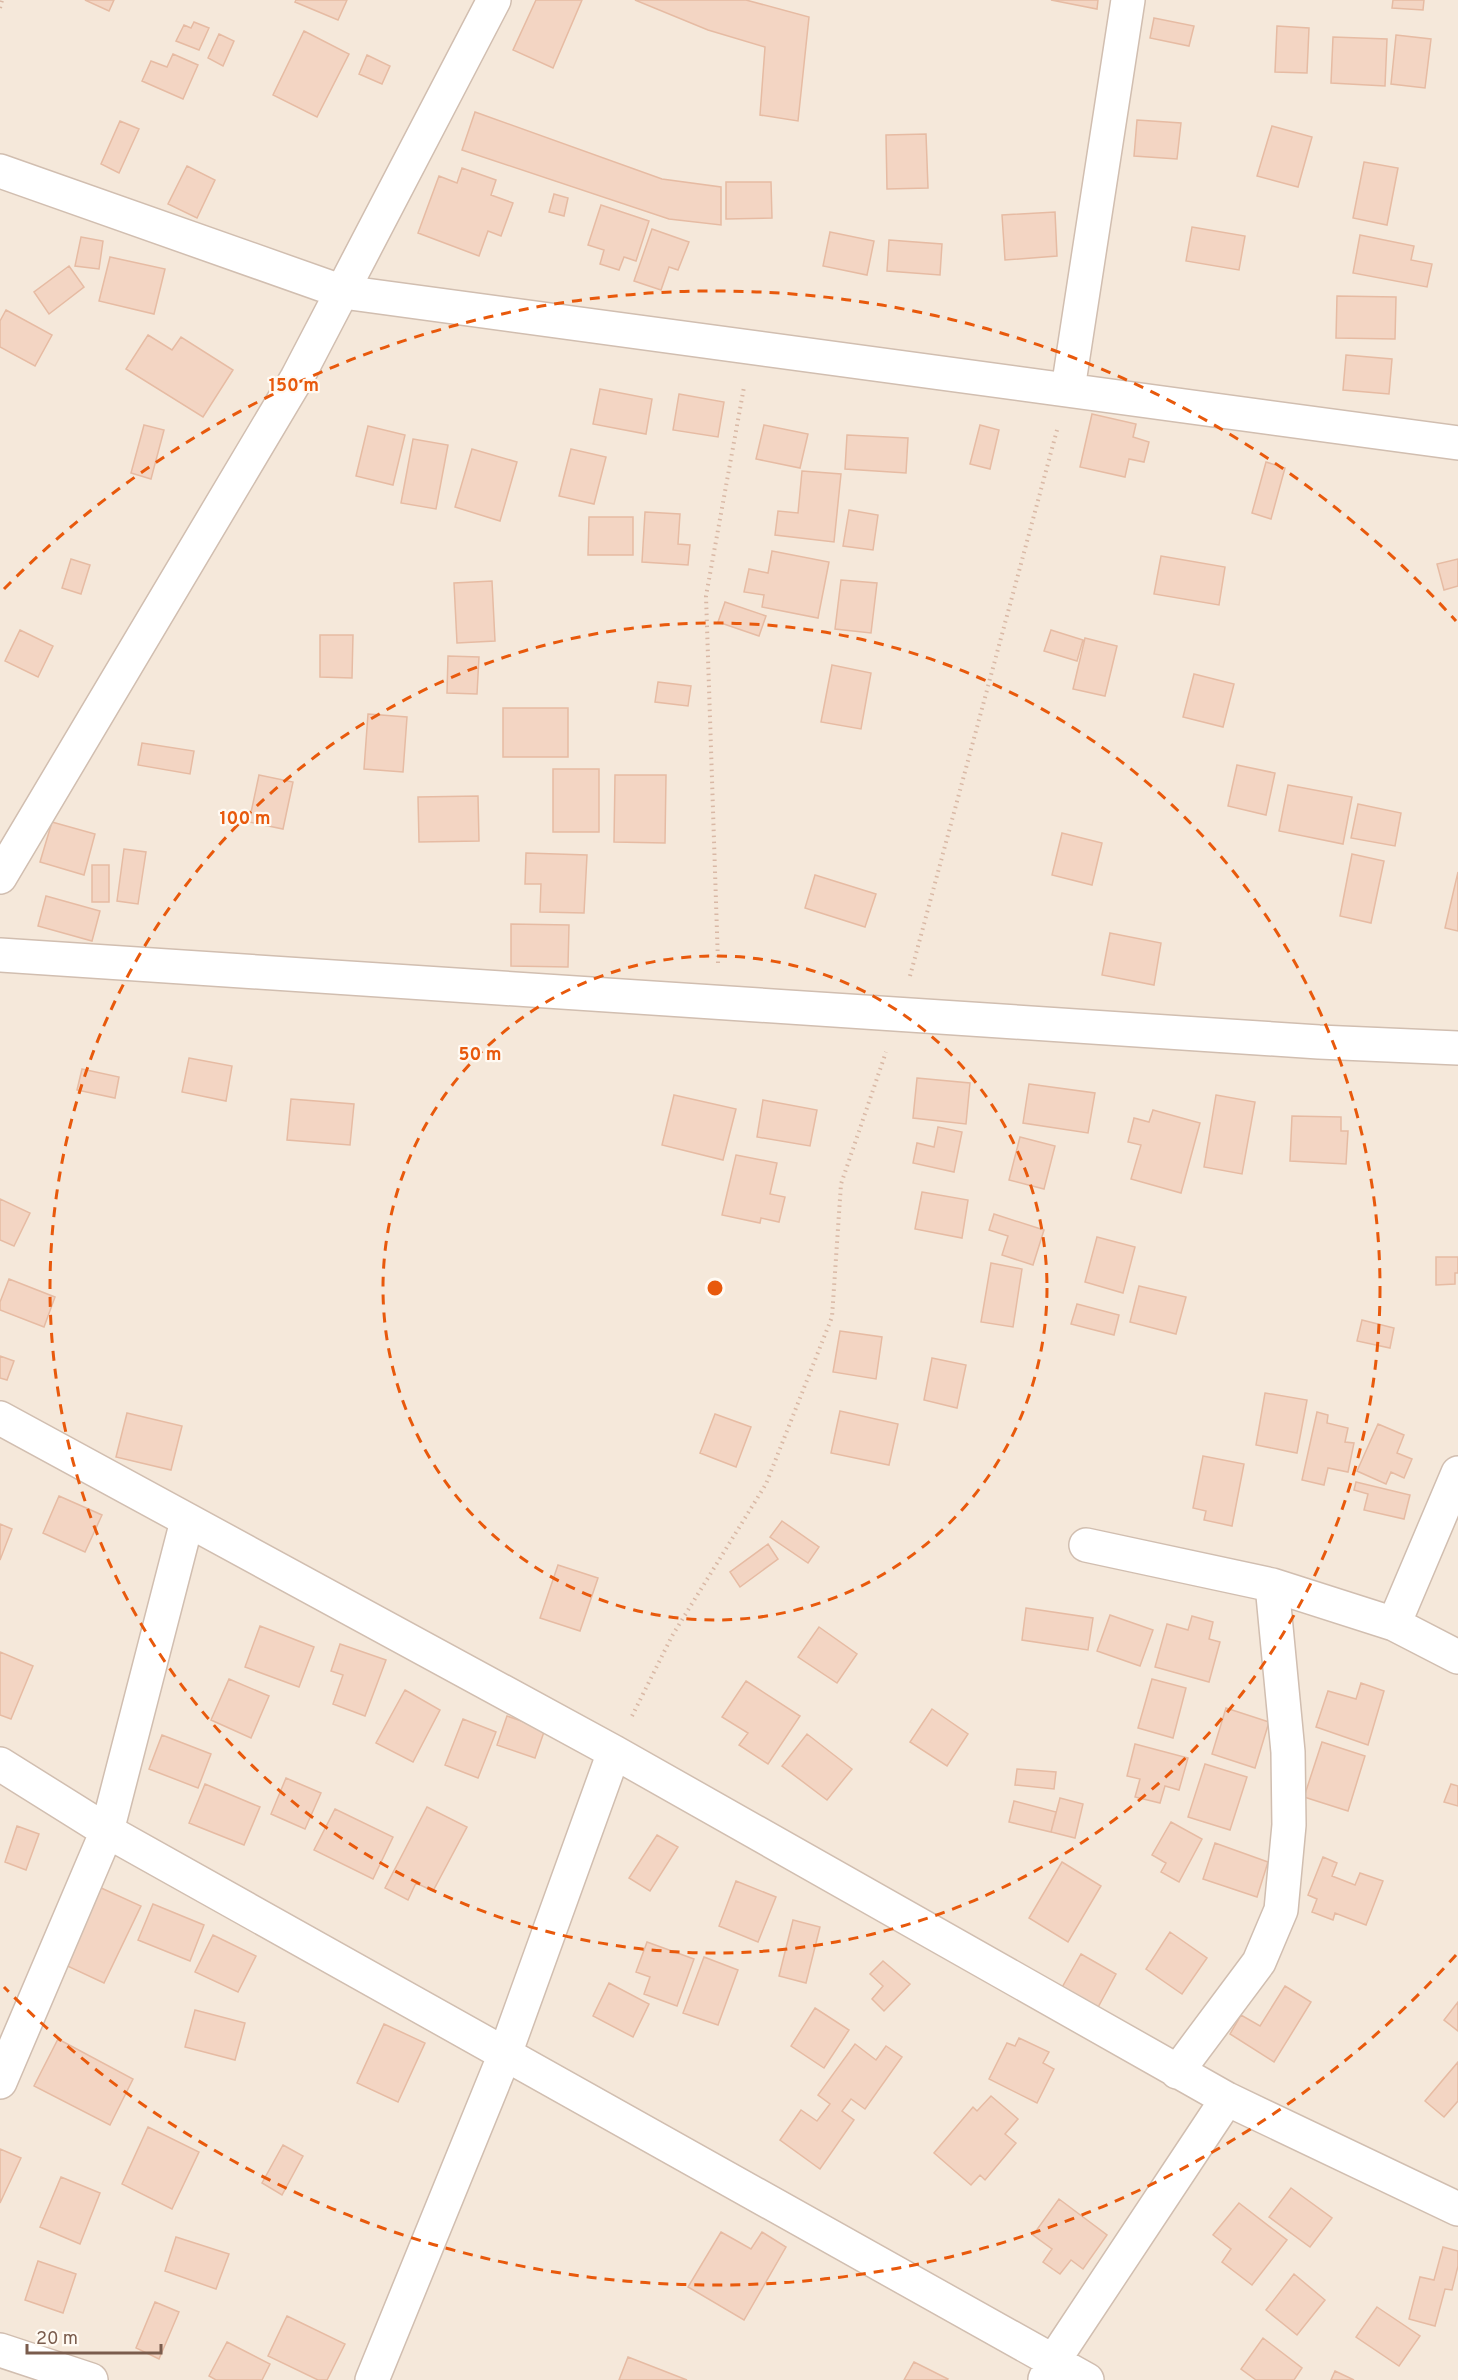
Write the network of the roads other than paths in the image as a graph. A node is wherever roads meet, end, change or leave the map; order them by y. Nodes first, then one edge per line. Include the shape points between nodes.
1 (494, 0) edge
2 (1128, 0) edge
3 (0, 171) edge
4 (343, 292) junction
5 (1068, 389) junction
6 (1458, 443) edge
7 (0, 877) edge
8 (0, 956) edge
9 (1458, 1048) edge
10 (0, 1418) edge
11 (1458, 1473) edge
12 (188, 1521) junction
13 (1086, 1545) dead end
14 (1272, 1585) junction
15 (1394, 1624) junction
16 (1458, 1657) edge
17 (614, 1752) junction
18 (0, 1764) edge
19 (107, 1831) junction
20 (505, 2054) junction
21 (1178, 2072) junction
22 (0, 2082) edge
23 (1227, 2100) junction
24 (1458, 2209) edge
25 (0, 2350) edge
26 (1049, 2370) edge
27 (91, 2380) edge
28 (372, 2380) edge
29 (1087, 2380) edge

1 - 4 street
2 - 5 street
3 - 4 street
4 - 5 street
4 - 7 street via 297,378
5 - 6 street
8 - 9 street
10 - 12 street
11 - 15 street
12 - 17 street
12 - 19 street
13 - 14 street
14 - 15 street
14 - 21 street via 1288,1752 1289,1825 1281,1910 1258,1962
15 - 16 street
17 - 20 street
17 - 21 street
18 - 19 street
19 - 20 street
19 - 22 street
20 - 26 street
20 - 28 street
21 - 23 street
23 - 24 street
23 - 26 street
25 - 27 street
26 - 29 street

